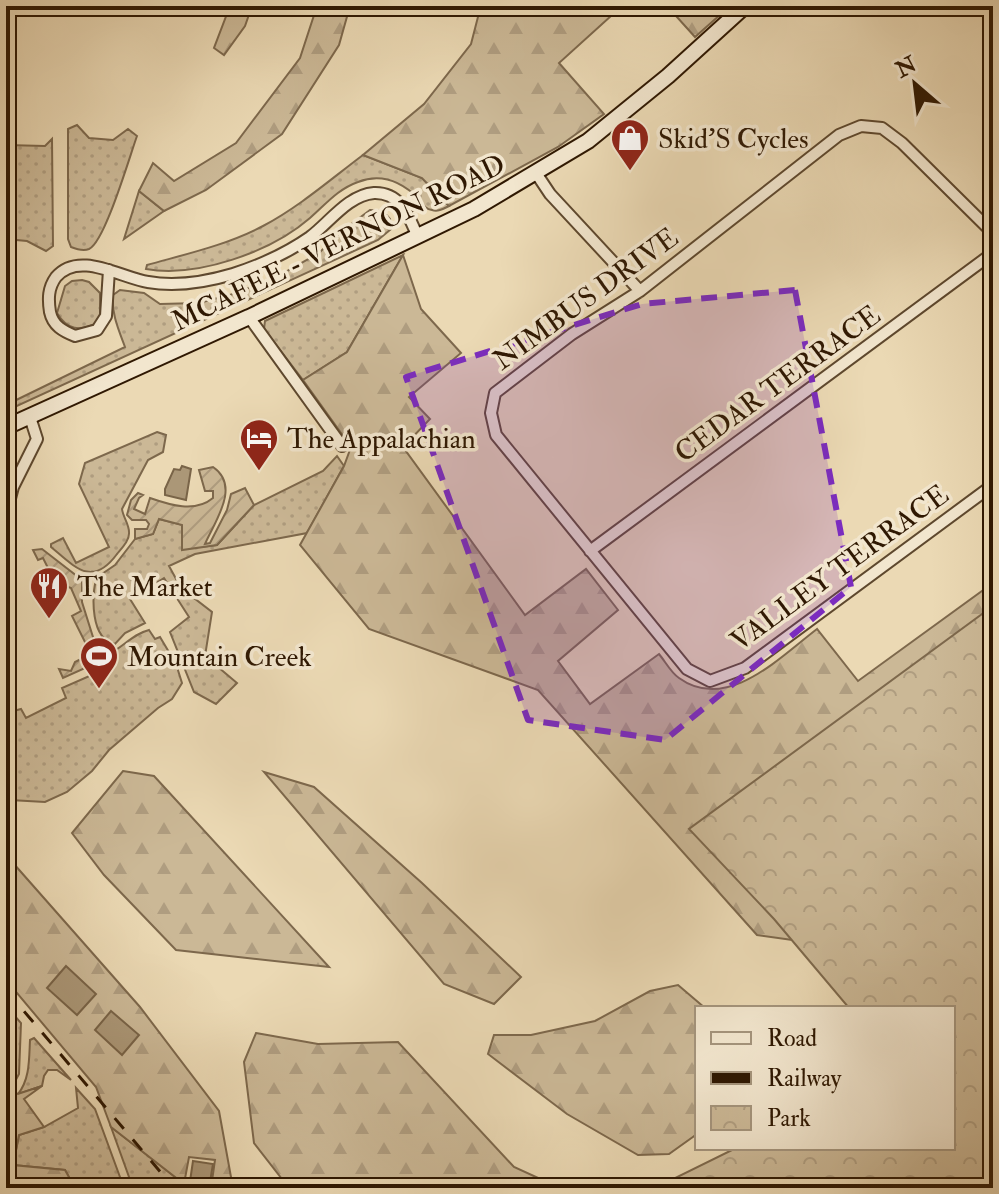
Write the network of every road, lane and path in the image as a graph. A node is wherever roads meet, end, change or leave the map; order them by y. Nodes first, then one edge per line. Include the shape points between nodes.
1 (745, 6) edge
2 (536, 173) junction
3 (993, 233) edge
4 (418, 237) junction
5 (993, 253) edge
6 (109, 270) junction
7 (640, 291) junction
8 (249, 317) junction
9 (30, 417) junction
10 (6, 427) edge
11 (342, 446) dead end
12 (993, 485) edge
13 (7, 509) edge
14 (590, 551) junction
15 (710, 681) joint

1 - 2 main road, MCAFEE - VERNON ROAD via 622,114
2 - 4 main road, MCAFEE - VERNON ROAD
2 - 7 street
3 - 7 street, NIMBUS DRIVE via 902,143 882,128 861,126 839,135
4 - 6 street via 402,205 372,193 357,198 295,246 236,273 191,283 147,282
4 - 8 main road, MCAFEE - VERNON ROAD
5 - 14 street, CEDAR TERRACE
6 - 6 street via 73,267 55,279 48,298 56,325 75,336 97,330 106,316
7 - 14 street, NIMBUS DRIVE via 495,393 491,413 496,435
8 - 9 main road, MCAFEE - VERNON ROAD
8 - 11 street
9 - 10 main road, MCAFEE - VERNON ROAD
9 - 13 street via 37,439
12 - 15 street, VALLEY TERRACE via 745,668
14 - 15 street, NIMBUS DRIVE via 687,669

